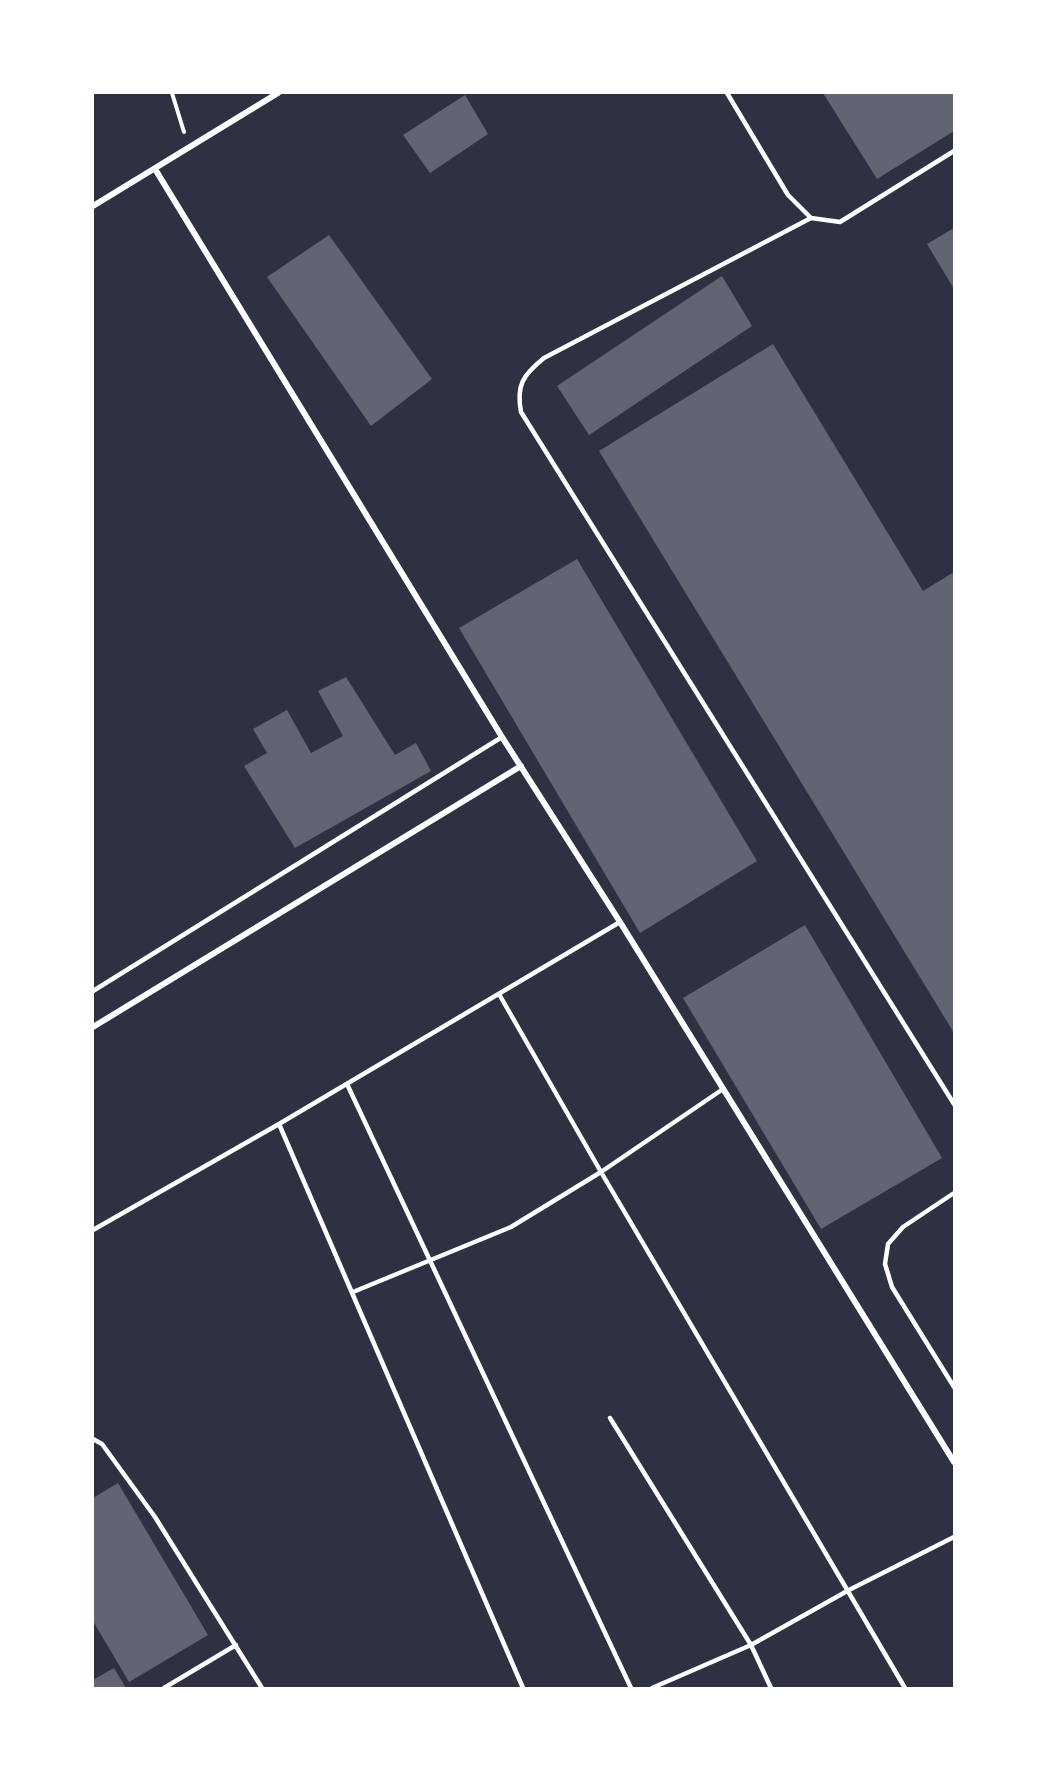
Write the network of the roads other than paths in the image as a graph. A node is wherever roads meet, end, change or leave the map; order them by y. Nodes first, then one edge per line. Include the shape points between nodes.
1 (278, 93) edge
2 (727, 93) edge
3 (954, 151) edge
4 (155, 169) junction
5 (93, 206) edge
6 (811, 218) junction
7 (502, 737) junction
8 (521, 766) junction
9 (620, 922) junction
10 (93, 991) edge
11 (499, 994) junction
12 (93, 1027) edge
13 (347, 1084) junction
14 (723, 1089) junction
15 (954, 1104) edge
16 (279, 1124) junction
17 (602, 1172) junction
18 (954, 1193) edge
19 (93, 1230) edge
20 (431, 1261) junction
21 (353, 1292) junction
22 (954, 1387) edge
23 (610, 1418) dead end
24 (93, 1439) edge
25 (954, 1462) edge
26 (954, 1537) edge
27 (849, 1590) junction
28 (236, 1645) junction
29 (751, 1645) junction
30 (164, 1688) edge
31 (262, 1688) edge
32 (523, 1688) edge
33 (630, 1688) edge
34 (652, 1688) edge
35 (771, 1688) edge
36 (905, 1688) edge

1 - 4 street
2 - 6 lane via 788,195
3 - 6 lane via 840,222
4 - 5 street
4 - 7 street
6 - 15 lane via 544,358 526,373 518,396 521,412
7 - 8 street
7 - 10 lane
8 - 9 street
8 - 12 street
9 - 11 lane
9 - 14 street
11 - 13 lane
11 - 17 lane
13 - 16 lane
13 - 20 lane
14 - 17 lane
14 - 25 street
16 - 19 lane
16 - 21 lane
17 - 20 lane via 511,1227
17 - 27 lane
18 - 22 lane via 903,1227 888,1244 885,1264 892,1287
20 - 21 lane
20 - 33 lane
21 - 32 lane
23 - 29 lane
24 - 28 lane via 102,1444 155,1517
26 - 27 lane
27 - 29 lane
27 - 36 lane
28 - 30 lane
28 - 31 lane
29 - 34 lane
29 - 35 lane

